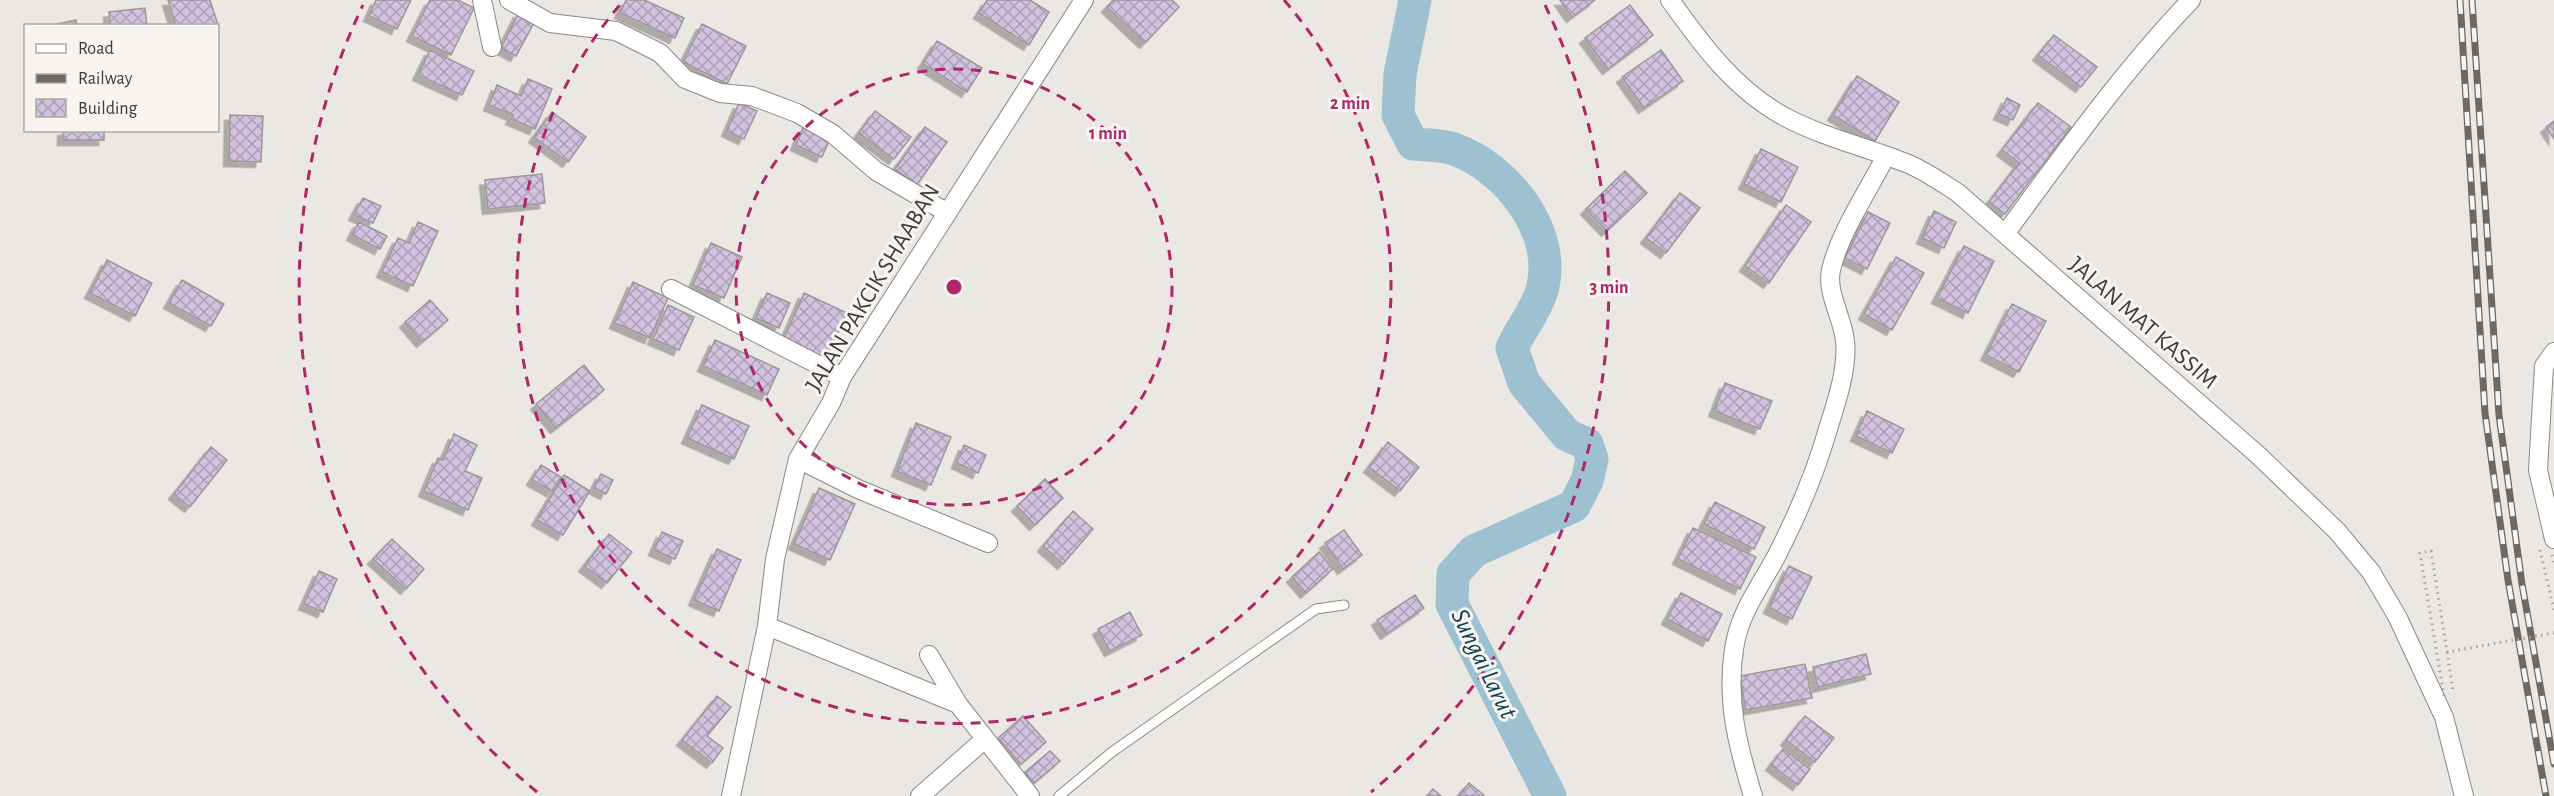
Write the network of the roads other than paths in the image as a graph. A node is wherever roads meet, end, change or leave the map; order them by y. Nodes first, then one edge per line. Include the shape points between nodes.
1 (482, 0) edge
2 (509, 0) edge
3 (1084, 0) edge
4 (1670, 0) edge
5 (2191, 0) edge
6 (492, 47) dead end
7 (1886, 156) junction
8 (946, 212) junction
9 (2006, 234) junction
10 (670, 290) dead end
11 (2554, 352) edge
12 (842, 377) junction
13 (798, 459) junction
14 (988, 543) dead end
15 (2548, 545) edge
16 (1344, 605) dead end
17 (766, 626) junction
18 (929, 655) dead end
19 (958, 704) junction
20 (985, 739) junction
21 (731, 796) edge
22 (920, 796) edge
23 (1030, 796) edge
24 (1059, 796) edge
25 (1754, 796) edge
26 (2464, 796) edge

1 - 6 street
2 - 8 street via 550,23 616,31 660,53 685,79 720,93 752,96 796,113 833,134 876,171
3 - 8 street, JALAN PAKCIK SHAABAN
4 - 7 street, JALAN MAT KASSIM via 1732,79 1759,101 1786,118
5 - 9 street via 2087,123
7 - 9 street, JALAN MAT KASSIM via 1958,193
7 - 25 street via 1841,243 1831,272 1845,341 1843,370 1828,428 1806,496 1749,601 1734,648 1731,687 1737,743
8 - 12 street, JALAN PAKCIK SHAABAN
9 - 26 street, JALAN MAT KASSIM via 2258,455 2337,531 2371,572 2397,616 2444,717
10 - 12 street
11 - 15 street via 2544,366 2538,470
12 - 13 street, JALAN PAKCIK SHAABAN
13 - 14 street via 858,489
13 - 17 street, JALAN PAKCIK SHAABAN via 775,559
16 - 24 lane via 1316,609 1112,752
17 - 19 street
17 - 21 street, JALAN PAKCIK SHAABAN
18 - 19 street
19 - 20 street
20 - 22 street
20 - 23 street

